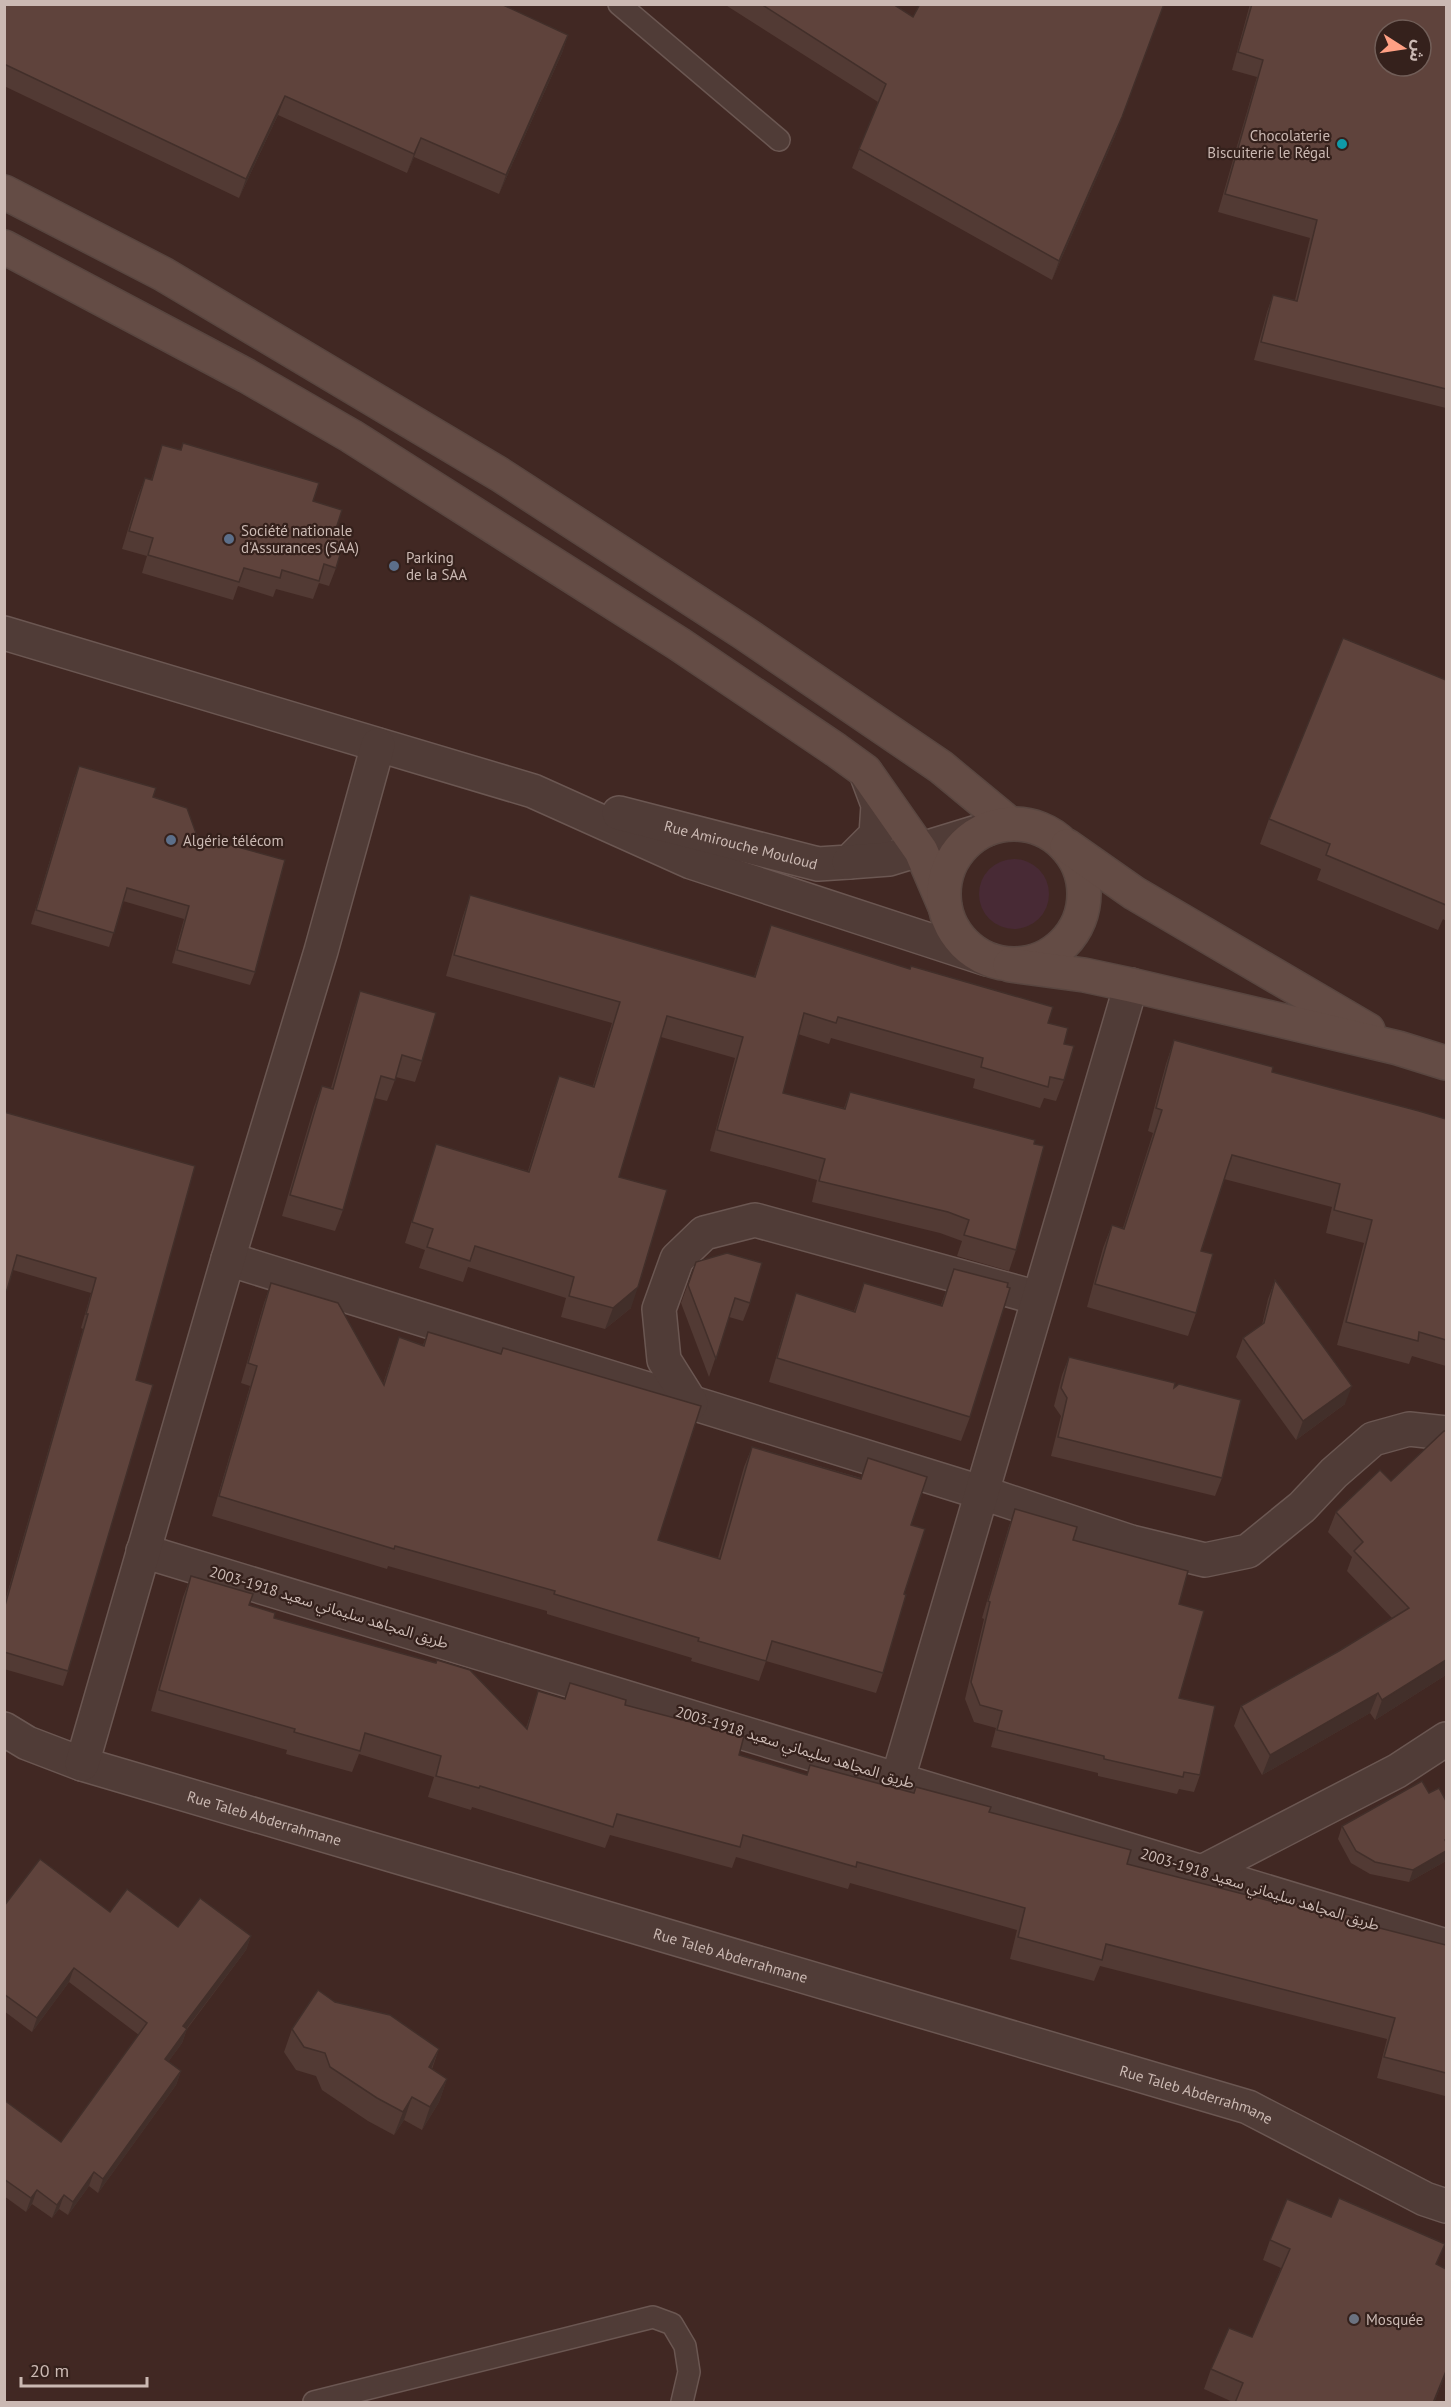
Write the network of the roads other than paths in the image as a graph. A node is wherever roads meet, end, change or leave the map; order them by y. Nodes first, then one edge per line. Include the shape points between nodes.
1 (619, 4) edge
2 (779, 140) dead end
3 (4, 192) edge
4 (4, 247) edge
5 (4, 633) edge
6 (378, 745) junction
7 (865, 771) junction
8 (533, 791) junction
9 (998, 827) junction
10 (1054, 837) junction
11 (921, 850) junction
12 (849, 862) junction
13 (945, 907) junction
14 (999, 962) junction
15 (1131, 985) junction
16 (1398, 1048) junction
17 (1446, 1063) edge
18 (228, 1259) junction
19 (1038, 1298) junction
20 (691, 1403) junction
21 (1446, 1433) edge
22 (983, 1493) junction
23 (143, 1551) junction
24 (4, 1729) edge
25 (1446, 1739) edge
26 (82, 1764) junction
27 (897, 1778) junction
28 (1204, 1871) junction
29 (1446, 1946) edge
30 (1446, 2206) edge
31 (314, 2403) edge
32 (682, 2403) edge

1 - 2 lane
3 - 9 main road via 163,274 499,474 941,767
4 - 7 main road via 351,436 679,644
5 - 6 street
6 - 8 street
6 - 18 street
7 - 11 main road
7 - 12 street via 878,805 876,835
8 - 12 street, Rue Amirouche Mouloud via 818,864
8 - 14 street via 691,862
9 - 10 main road via 1033,826
9 - 11 street, Rue Amirouche Mouloud
9 - 13 main road via 967,842 952,861 945,883
10 - 14 main road via 1071,852 1081,872 1084,895 1080,917 1070,937 1053,953 1032,962
10 - 16 main road via 1134,894
11 - 12 street, Rue Amirouche Mouloud via 889,860
11 - 13 main road
13 - 14 main road via 953,929 968,947
14 - 15 main road
15 - 16 main road
15 - 19 street
16 - 17 main road
18 - 20 street
18 - 23 street
19 - 20 street via 755,1220 704,1233 677,1259 659,1310 664,1360
19 - 22 street
20 - 22 street
21 - 22 street via 1409,1429 1373,1439 1302,1507 1248,1551 1205,1560 1131,1542
22 - 27 street
23 - 26 street
23 - 27 street, طريق المجاهد سليماني سعيد 1918-2003
24 - 26 street, Rue Taleb Abderrahmane via 27,1743
25 - 28 street via 1397,1771
26 - 30 street, Rue Taleb Abderrahmane via 1248,2107 1425,2199
27 - 28 street, طريق المجاهد سليماني سعيد 1918-2003
28 - 29 street, طريق المجاهد سليماني سعيد 1918-2003
31 - 32 lane via 653,2317 672,2324 685,2346 688,2372

